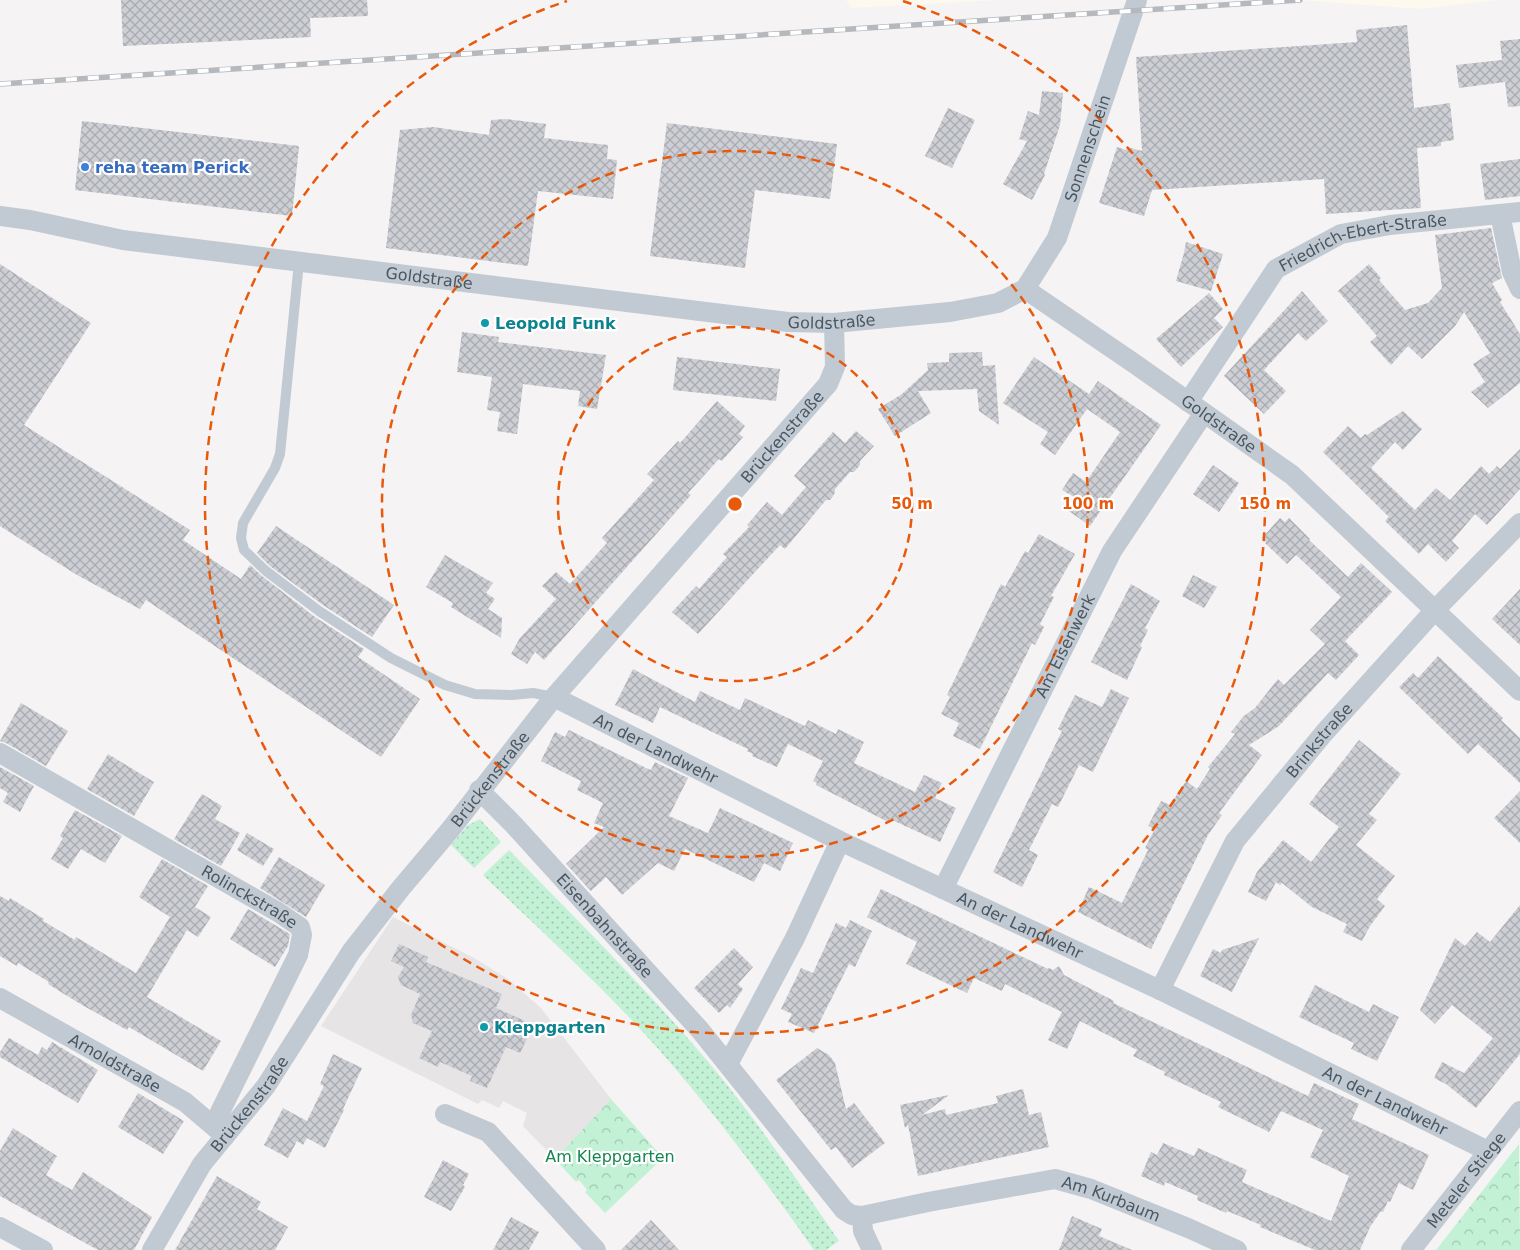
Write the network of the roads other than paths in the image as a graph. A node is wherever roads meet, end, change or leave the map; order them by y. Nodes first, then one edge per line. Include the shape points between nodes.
1 (1137, 0) edge
2 (1520, 212) edge
3 (1500, 214) junction
4 (0, 216) edge
5 (299, 262) junction
6 (1025, 289) junction
7 (1520, 289) edge
8 (834, 323) junction
9 (1196, 408) junction
10 (1520, 523) edge
11 (1436, 610) junction
12 (1520, 691) edge
13 (554, 697) junction
14 (0, 752) edge
15 (479, 790) junction
16 (840, 841) junction
17 (943, 889) junction
18 (1160, 990) junction
19 (0, 998) edge
20 (728, 1064) junction
21 (445, 1114) dead end
22 (1517, 1122) edge
23 (225, 1136) junction
24 (1488, 1151) junction
25 (862, 1216) junction
26 (0, 1227) edge
27 (43, 1250) edge
28 (152, 1250) edge
29 (596, 1250) edge
30 (872, 1250) edge
31 (1237, 1250) edge
32 (1411, 1250) edge

1 - 6 street, Sonnenschein via 1057,238
2 - 3 street, Friedrich-Ebert-Straße
3 - 7 street via 1512,272
3 - 9 street, Friedrich-Ebert-Straße via 1390,225 1341,234 1276,269
4 - 5 street, Goldstraße via 124,240
5 - 8 street, Goldstraße via 788,322
5 - 13 lane via 280,454 243,523 241,538 244,550 319,611 391,658 445,685 475,694 534,693
6 - 8 street, Goldstraße via 998,303 950,312
6 - 9 street, Goldstraße
8 - 13 street, Brückenstraße via 836,367 828,384
9 - 11 street, Goldstraße via 1292,476
9 - 17 street, Am Eisenwerk via 1112,551
10 - 11 street, Brinkstraße
11 - 12 street, Goldstraße
11 - 18 street, Brinkstraße via 1324,733 1235,841
13 - 15 street, Brückenstraße
13 - 16 street, An der Landwehr
14 - 23 street, Rolinckstraße via 300,927 298,955 220,1112
15 - 20 street, Eisenbahnstraße
15 - 23 street, Brückenstraße via 351,952 266,1086
16 - 17 street, An der Landwehr
16 - 20 street via 795,938
17 - 18 street, An der Landwehr
18 - 24 street, An der Landwehr
19 - 23 street, Arnoldstraße via 185,1102
20 - 25 street, Eisenbahnstraße via 844,1210
21 - 29 street via 488,1132
22 - 24 street, Meteler Stiege
23 - 28 street, Brückenstraße via 202,1164
24 - 32 street, Meteler Stiege
25 - 30 street
25 - 31 street, Am Kurbaum via 1055,1179 1091,1189
26 - 27 street

